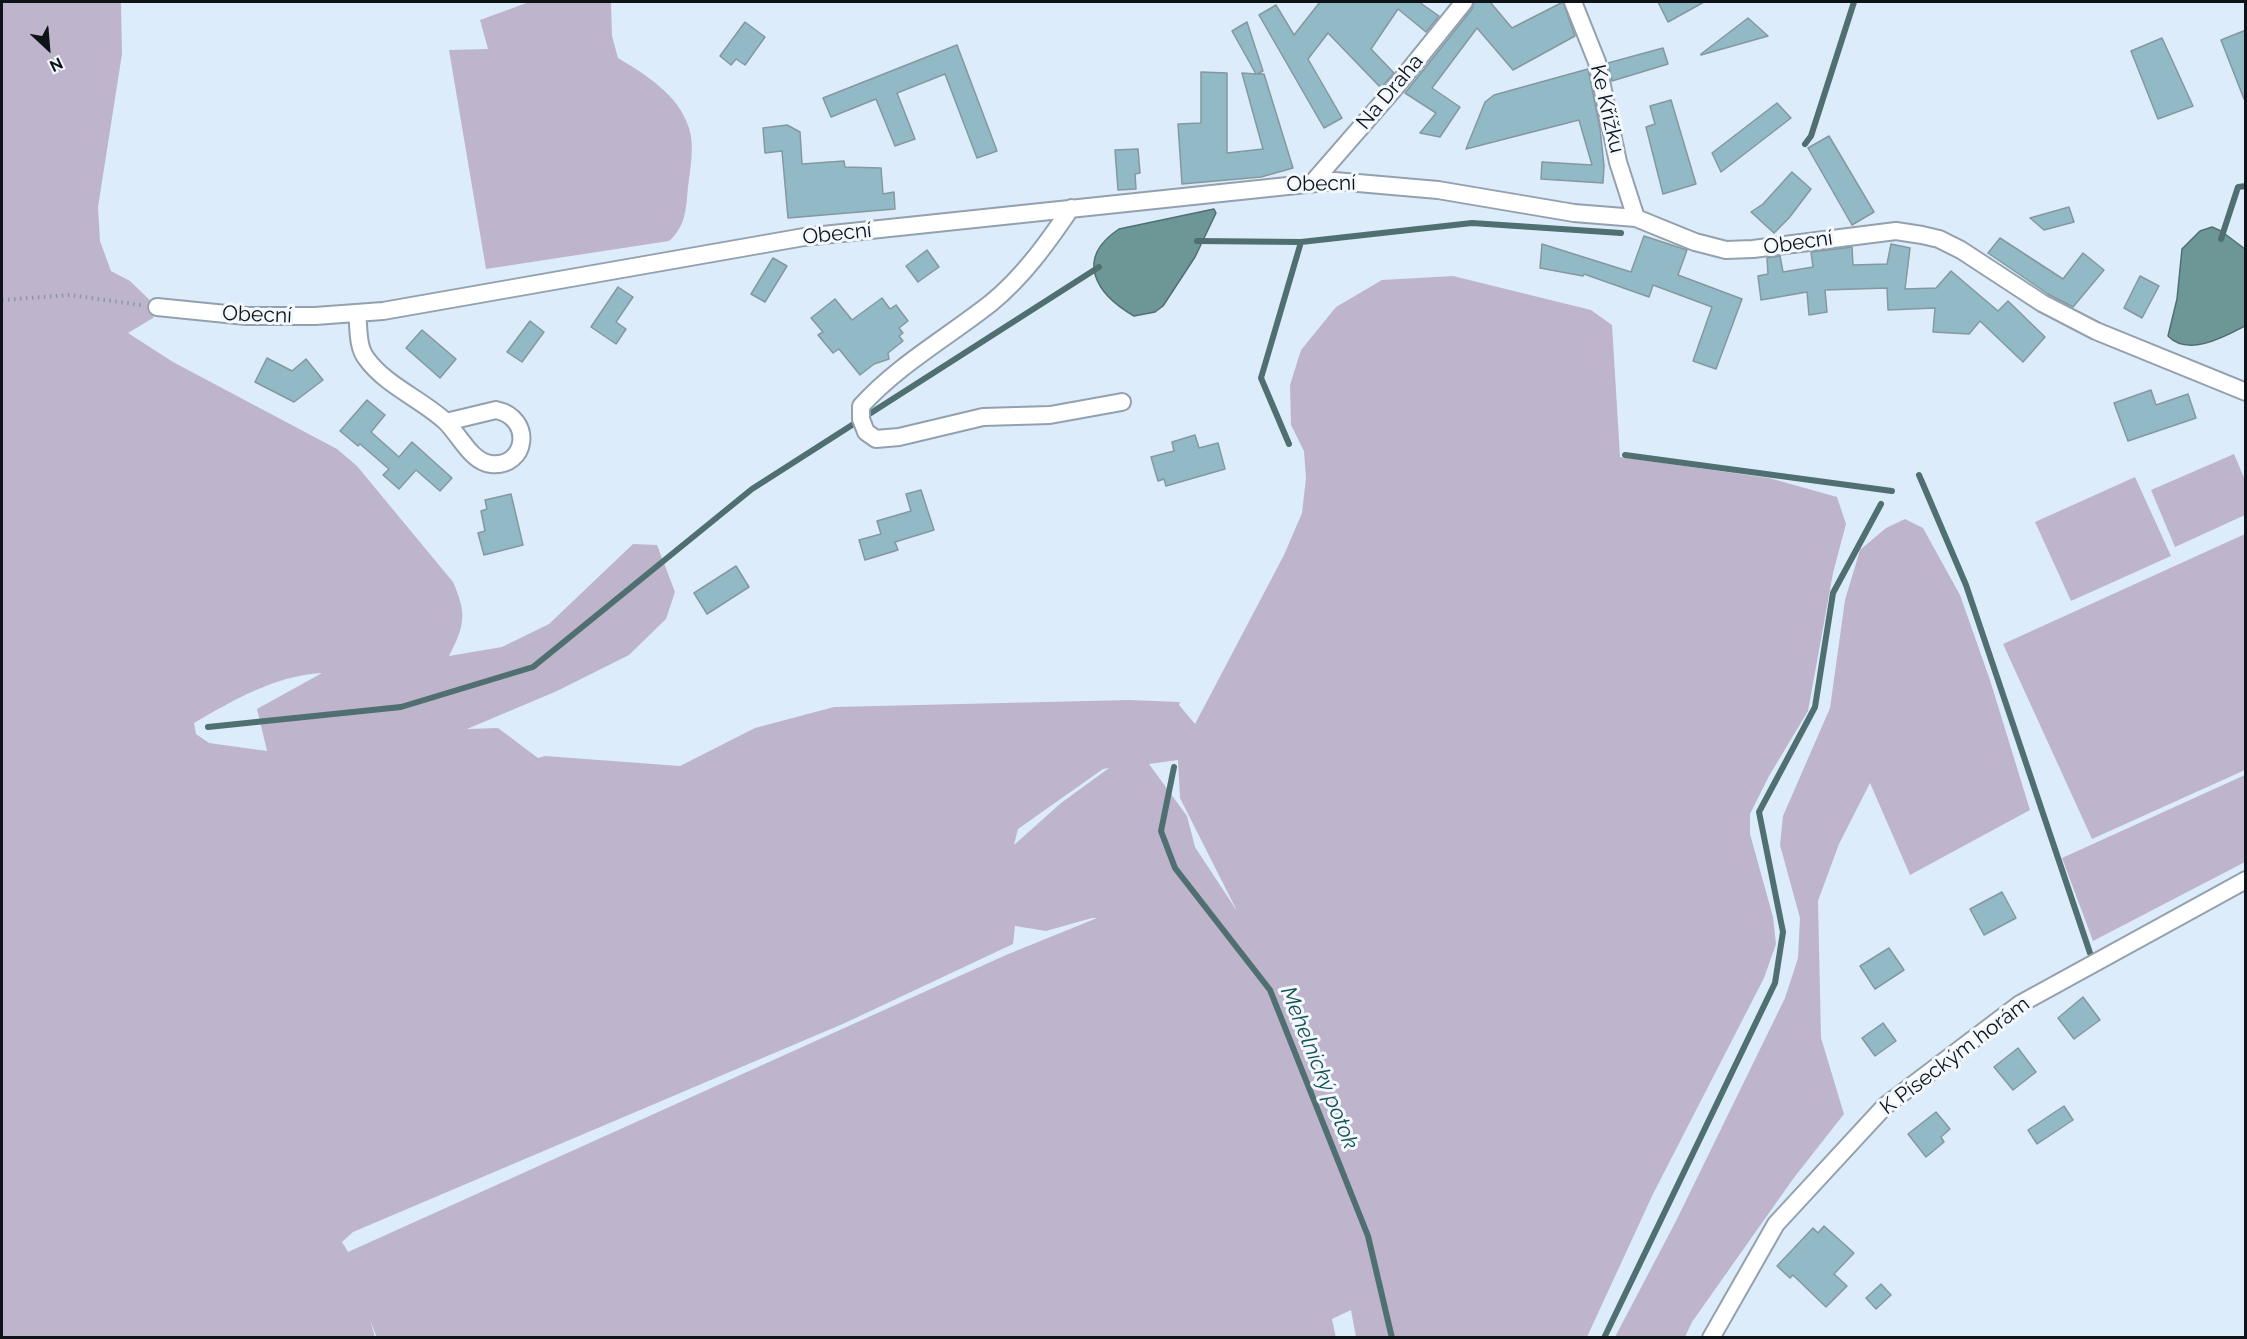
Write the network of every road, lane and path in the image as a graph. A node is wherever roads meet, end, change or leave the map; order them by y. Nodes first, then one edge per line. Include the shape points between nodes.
1 (1464, 2) edge
2 (1573, 2) edge
3 (1314, 181) junction
4 (1071, 208) junction
5 (1636, 218) junction
6 (2, 300) edge
7 (157, 307) joint
8 (357, 313) junction
9 (2246, 393) edge
10 (1122, 402) dead end
11 (446, 422) dead end
12 (2246, 880) edge
13 (1711, 1338) edge

1 - 3 street, Na Draha
2 - 5 street, Ke Křížku via 1598,62 1618,162
3 - 4 street, Obecní
3 - 5 street, Obecní via 1438,190 1574,213
4 - 8 street, Obecní via 804,237
4 - 10 street via 1038,255 993,301 877,388 861,406 861,419 866,432 876,439 983,417 1050,415
5 - 9 street, Obecní via 1726,250 1896,231 1939,239 2096,332
6 - 7 path via 70,296
7 - 8 street, Obecní via 246,316
8 - 11 street via 365,357
12 - 13 street, K Píseckým horám via 2020,1004 1885,1106 1776,1224

